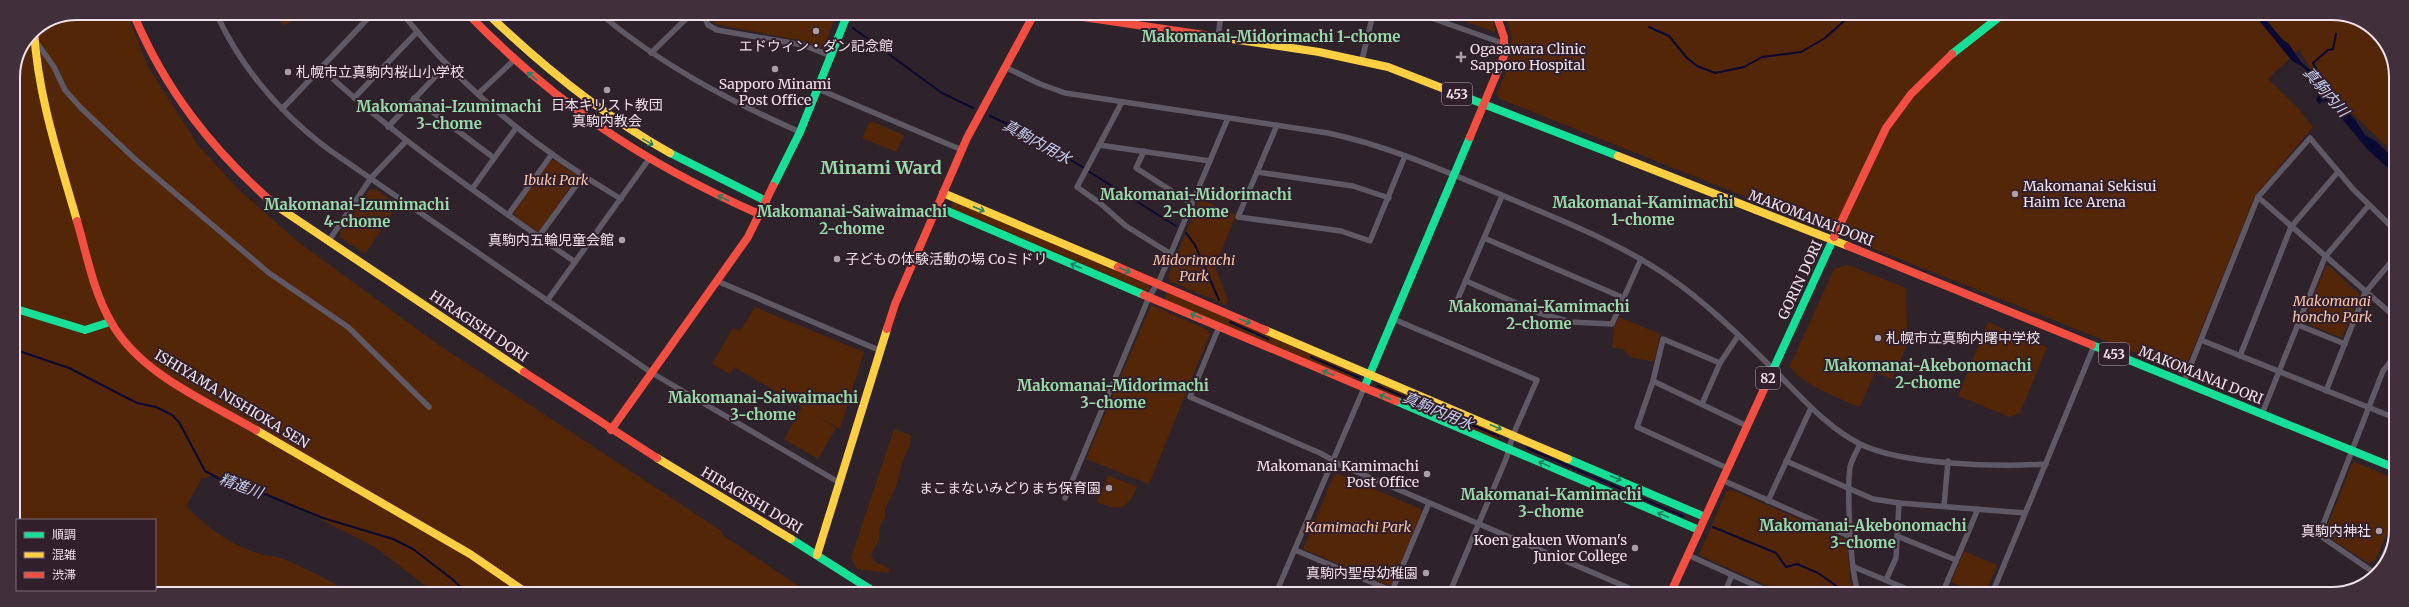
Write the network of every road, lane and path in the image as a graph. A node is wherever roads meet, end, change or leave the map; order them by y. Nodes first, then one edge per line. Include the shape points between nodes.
1 (136, 20) edge
2 (220, 20) edge
3 (366, 20) edge
4 (408, 20) edge
5 (474, 20) edge
6 (494, 20) edge
7 (608, 20) edge
8 (685, 20) edge
9 (706, 20) edge
10 (845, 20) edge
11 (1031, 20) edge
12 (1122, 20) edge
13 (1220, 20) edge
14 (1372, 20) edge
15 (1437, 20) edge
16 (1499, 20) edge
17 (1995, 20) edge
18 (417, 32) junction
19 (1218, 37) junction
20 (34, 40) joint
21 (1505, 44) junction
22 (651, 53) junction
23 (831, 56) junction
24 (514, 60) junction
25 (1362, 60) junction
26 (447, 64) junction
27 (1005, 67) junction
28 (321, 68) junction
29 (818, 89) junction
30 (478, 94) junction
31 (354, 98) junction
32 (414, 98) junction
33 (1122, 102) junction
34 (1485, 104) junction
35 (282, 109) junction
36 (1228, 118) junction
37 (1277, 125) junction
38 (388, 127) junction
39 (516, 128) junction
40 (800, 132) junction
41 (406, 141) junction
42 (1099, 145) junction
43 (962, 150) junction
44 (1144, 151) junction
45 (552, 154) junction
46 (1405, 156) junction
47 (494, 158) junction
48 (649, 159) junction
49 (1210, 161) junction
50 (1258, 172) junction
51 (2338, 172) junction
52 (1454, 175) junction
53 (582, 176) junction
54 (371, 178) junction
55 (472, 189) junction
56 (943, 193) junction
57 (1502, 196) junction
58 (2258, 197) junction
59 (1388, 198) junction
60 (621, 199) junction
61 (766, 201) junction
62 (1192, 204) junction
63 (2369, 205) junction
64 (938, 206) junction
65 (508, 214) junction
66 (759, 214) junction
67 (2389, 224) edge
68 (2291, 227) junction
69 (539, 236) junction
70 (1484, 238) junction
71 (1834, 240) junction
72 (328, 242) junction
73 (1171, 254) junction
74 (2325, 257) junction
75 (1641, 259) junction
76 (575, 262) junction
77 (2389, 264) edge
78 (718, 281) junction
79 (1466, 281) junction
80 (1158, 284) junction
81 (2366, 293) junction
82 (1149, 297) junction
83 (1624, 298) junction
84 (547, 301) junction
85 (1456, 303) dead end
86 (20, 310) edge
87 (2389, 312) edge
88 (1393, 319) junction
89 (110, 322) junction
90 (2298, 325) junction
91 (1220, 327) junction
92 (1738, 336) junction
93 (2201, 340) junction
94 (2345, 344) junction
95 (2094, 346) junction
96 (881, 351) junction
97 (2240, 356) junction
98 (1720, 363) junction
99 (2389, 364) edge
100 (1773, 368) junction
101 (2279, 372) junction
102 (652, 373) junction
103 (1370, 374) junction
104 (1652, 381) junction
105 (2184, 382) junction
106 (1364, 388) junction
107 (2326, 391) junction
108 (1702, 404) junction
109 (429, 407) dead end
110 (1812, 408) junction
111 (2368, 408) junction
112 (2262, 414) junction
113 (2389, 416) edge
114 (1747, 426) junction
115 (611, 430) junction
116 (1513, 435) junction
117 (1860, 444) junction
118 (1510, 450) junction
119 (2352, 451) junction
120 (1333, 460) junction
121 (1948, 461) junction
122 (1786, 462) junction
123 (2046, 464) junction
124 (2389, 466) edge
125 (1727, 468) junction
126 (1722, 480) junction
127 (840, 483) junction
128 (1850, 489) junction
129 (1065, 498) dead end
130 (1768, 501) junction
131 (1429, 503) junction
132 (1899, 503) junction
133 (1944, 506) junction
134 (1978, 509) junction
135 (2025, 513) junction
136 (1705, 517) junction
137 (1479, 524) junction
138 (1699, 530) junction
139 (1851, 536) junction
140 (1897, 536) junction
141 (1294, 550) junction
142 (817, 555) junction
143 (1688, 555) junction
144 (1956, 560) junction
145 (1854, 567) junction
146 (2370, 573) edge
147 (1732, 575) junction
148 (1886, 580) junction
149 (518, 587) edge
150 (867, 587) edge
151 (1279, 587) edge
152 (1382, 587) edge
153 (1396, 587) edge
154 (1452, 587) edge
155 (1627, 587) edge
156 (1673, 587) edge
157 (1727, 587) edge
158 (1759, 587) edge
159 (1857, 587) edge
160 (1903, 587) edge
161 (1945, 587) edge
162 (1995, 587) edge

1 - 72 main road, HIRAGISHI DORI via 149,52 208,140 261,193
2 - 35 street via 245,64
3 - 28 street
4 - 18 street
5 - 24 main road
6 -> 61 main road via 552,74 632,132 700,171
7 - 22 street
8 - 22 street
9 - 23 street via 708,25 717,30 803,44
10 - 23 main road
11 - 27 main road
12 - 19 main road, MAKOMANAI DORI / 453
13 - 19 street
14 - 25 street
15 - 21 street
16 - 21 main road
17 - 71 main road, GORIN DORI / 82 via 1929,73 1902,103 1886,128
18 - 26 street
18 - 31 street
19 - 25 main road, MAKOMANAI DORI / 453
20 - 89 main road, ISHIYAMA NISHIOKA SEN via 49,123 93,277
20 - 109 street via 54,67 65,90 136,160 269,273 348,328
21 - 34 main road via 1502,62
22 - 40 street via 728,99
23 - 29 main road
24 - 30 street
48 -> 24 main road via 595,126 545,88
25 - 34 main road, MAKOMANAI DORI / 453 via 1388,67
26 - 30 street
26 - 32 street
27 - 33 street via 1054,90
27 - 43 main road
28 - 31 street
28 - 35 street
29 - 40 main road
29 - 43 street
30 - 39 street
31 - 38 street
32 - 38 street
32 - 47 street
33 - 36 street
33 - 42 street
34 - 52 main road
34 - 71 main road, MAKOMANAI DORI / 453
35 - 54 street via 314,139
36 - 37 street
36 - 49 street
37 - 46 street via 1345,136
37 - 50 street
38 - 41 street
39 - 45 street
39 - 47 street
40 - 61 main road
41 - 54 street
41 - 55 street
42 - 44 street
42 - 73 street via 1077,187 1126,226
43 - 56 main road
44 - 49 street
44 - 62 street via 1136,168
45 - 53 street
45 - 65 street
46 - 52 street
46 - 59 street
47 - 55 street
48 - 60 street
66 -> 48 main road via 694,185
49 - 62 street
50 - 59 street via 1353,186
50 - 59 street via 1238,217 1341,231 1370,241
51 - 58 street via 2310,138
51 - 63 street
51 - 68 street
52 - 57 street
52 - 88 main road
53 - 60 street
53 - 69 street
54 - 72 street
54 - 84 street
55 - 65 street
56 - 64 main road
56 -> 80 main road
57 - 70 street
57 - 75 street via 1591,233
58 - 68 street
58 - 93 street
60 - 76 street
61 - 66 main road
62 - 73 street
63 - 67 street
63 - 74 street
82 -> 64 main road
64 - 96 main road via 895,304
65 - 69 street
66 - 78 main road via 743,246
68 - 74 street
68 - 97 street
69 - 76 street
70 - 79 street
70 - 83 street
71 - 95 main road, MAKOMANAI DORI / 453
71 - 100 main road, GORIN DORI / 82
72 - 115 main road, HIRAGISHI DORI
73 - 80 street
74 - 81 street
74 - 90 street
75 - 83 street
75 - 92 street via 1689,292
76 - 84 street
77 - 81 street
78 - 96 street
78 - 102 main road
79 - 83 street via 1539,313 1571,322 1612,324
79 - 85 street
80 - 82 street
80 -> 103 main road
81 - 87 street
81 - 94 street
91 -> 82 main road
82 - 129 street
84 - 102 street
86 - 89 main road via 85,330
88 - 103 main road
88 - 116 street via 1537,380
89 - 149 main road, ISHIYAMA NISHIOKA SEN via 124,343 138,357 170,380 470,554
90 - 94 street
90 - 101 street
106 -> 91 main road
91 - 120 street via 1190,398
92 - 98 street
92 - 100 street
93 - 97 street
93 - 105 street
94 - 107 street
95 - 105 main road, MAKOMANAI DORI / 453
95 - 123 street
96 - 127 main road
97 - 101 street
98 - 104 street via 1663,339
98 - 108 street
99 - 111 street via 2383,371
100 - 110 street
100 - 114 main road, GORIN DORI / 82
101 - 107 street
101 - 112 street
102 - 115 main road
102 - 127 street
103 - 106 main road
103 -> 116 main road
104 - 108 street
104 - 125 street via 1637,427
105 - 112 main road, MAKOMANAI DORI / 453
118 -> 106 main road
106 - 120 street
107 - 111 street
108 - 114 street
110 - 117 street via 1837,430
110 - 122 street
111 - 113 street
111 - 119 street
112 - 119 main road, MAKOMANAI DORI / 453
114 - 125 main road, GORIN DORI / 82
115 - 142 main road, HIRAGISHI DORI
116 - 118 street
116 -> 136 main road
117 - 121 street via 1894,455
117 - 128 street via 1850,466
118 - 137 street
138 -> 118 main road
119 - 124 main road, MAKOMANAI DORI / 453
119 - 146 street via 2319,535
120 - 131 street
120 - 141 street
121 - 123 street via 2002,465
121 - 133 street
122 - 128 street
122 - 130 street
123 - 135 street
125 - 126 main road, GORIN DORI / 82
126 - 130 street
126 - 136 main road, GORIN DORI / 82
127 - 142 main road
128 - 132 street via 1873,499
128 - 139 street
130 - 139 street
131 - 137 street
131 - 153 street
132 - 133 street
132 - 140 street
133 - 134 street
134 - 135 street
134 - 144 street
135 - 162 street
136 - 138 main road, GORIN DORI / 82
137 - 154 street
137 - 155 street
138 - 143 main road, GORIN DORI / 82
139 - 145 street
140 - 144 street
140 - 148 street via 1896,558
141 - 151 street
141 - 152 street
142 - 150 main road, HIRAGISHI DORI
143 - 147 street
143 - 156 main road, GORIN DORI / 82
144 - 161 street
145 - 148 street
145 - 159 street
147 - 157 street
147 - 158 street
148 - 160 street

